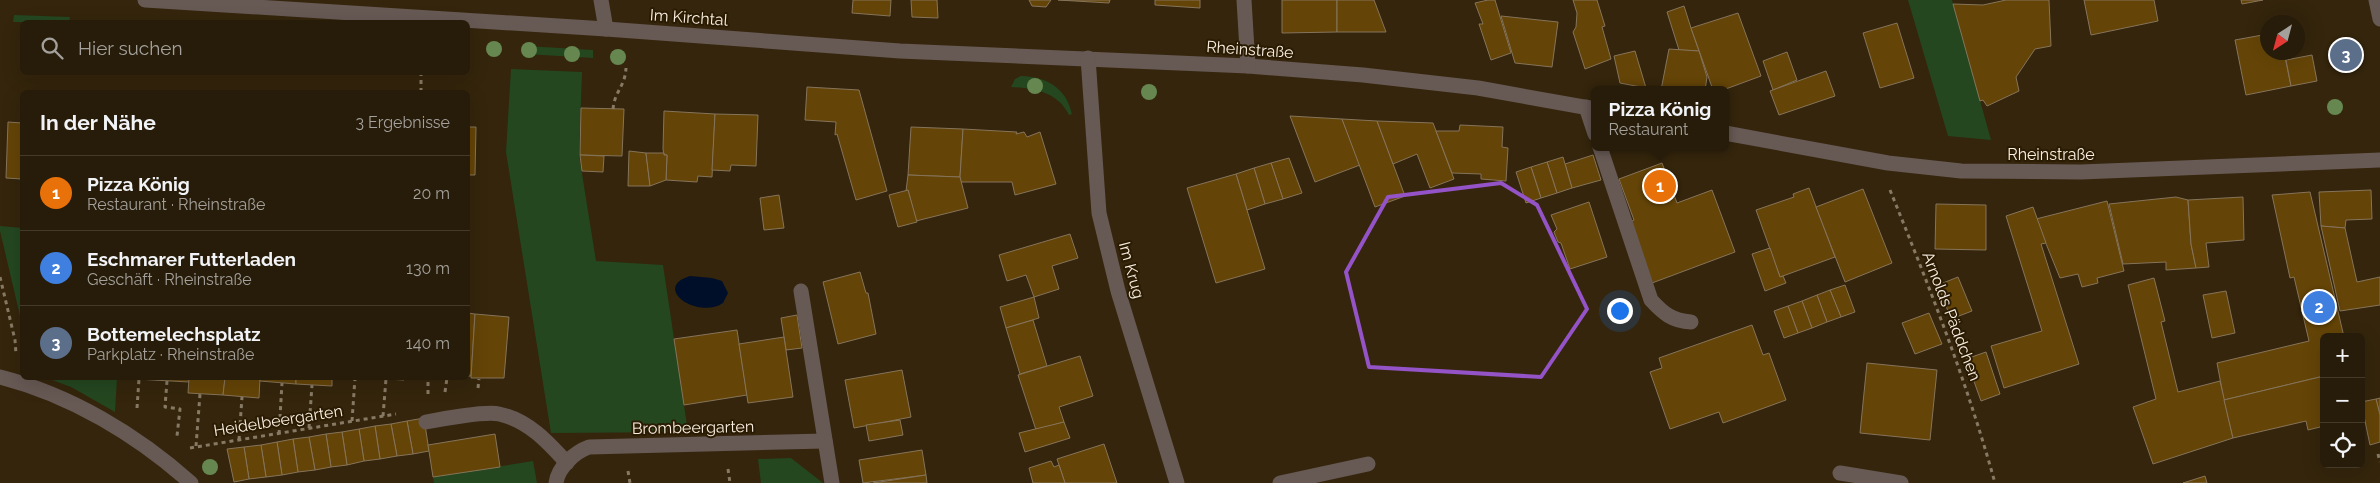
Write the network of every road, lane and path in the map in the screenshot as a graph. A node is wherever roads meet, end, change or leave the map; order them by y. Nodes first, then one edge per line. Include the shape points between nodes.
1 (145, 0) edge
2 (601, 0) edge
3 (1244, 0) edge
4 (2376, 0) edge
5 (2380, 19) edge
6 (463, 20) edge
7 (470, 20) edge
8 (606, 29) junction
9 (900, 51) joint
10 (1088, 58) junction
11 (1248, 66) junction
12 (626, 68) dead end
13 (421, 75) edge
14 (421, 90) edge
15 (1591, 108) edge
16 (613, 109) dead end
17 (1729, 134) edge
18 (1601, 151) edge
19 (2380, 160) edge
20 (1878, 161) junction
21 (0, 277) edge
22 (801, 291) dead end
23 (1691, 322) dead end
24 (0, 377) edge
25 (139, 380) edge
26 (355, 380) edge
27 (386, 380) edge
28 (167, 381) dead end
29 (18, 382) junction
30 (282, 383) dead end
31 (312, 385) dead end
32 (200, 394) dead end
33 (242, 397) dead end
34 (138, 403) dead end
35 (396, 414) dead end
36 (383, 416) junction
37 (352, 422) junction
38 (426, 422) dead end
39 (309, 428) junction
40 (279, 434) junction
41 (239, 440) junction
42 (825, 441) junction
43 (196, 446) junction
44 (2378, 454) dead end
45 (172, 458) junction
46 (2380, 462) edge
47 (567, 463) junction
48 (1368, 464) dead end
49 (1840, 473) dead end
50 (191, 483) edge
51 (556, 483) edge
52 (832, 483) edge
53 (1177, 483) edge
54 (1280, 483) edge
55 (1901, 483) edge
56 (1995, 483) edge

1 - 6 street, Im Kirchtal
2 - 8 street
3 - 11 street
4 - 5 street
7 - 8 street, Im Kirchtal
8 - 9 street, Im Kirchtal
9 - 10 street, Rheinstraße
10 - 11 street, Rheinstraße
10 - 53 street, Im Krug via 1099,213 1118,291
11 - 15 street, Rheinstraße via 1468,87
12 - 16 path via 625,80 614,96
13 - 14 path
17 - 20 street, Rheinstraße
18 - 23 street via 1651,300 1663,313 1677,321
19 - 20 street, Rheinstraße via 2081,172 1961,171
20 - 56 path, Arnolds Päddchen via 1942,320 1976,415
21 - 29 path via 15,340
22 - 42 street
24 - 29 street
25 - 34 path
26 - 37 path
27 - 36 path
28 - 45 path via 165,408 180,408
29 - 45 street via 55,394
30 - 40 path
31 - 39 path
32 - 43 path
33 - 41 path
35 - 36 path, Heidelbeergarten
36 - 37 path, Heidelbeergarten
37 - 39 path, Heidelbeergarten
38 - 47 street via 498,413 526,425
39 - 40 path, Heidelbeergarten
40 - 41 path, Heidelbeergarten
41 - 43 path, Heidelbeergarten
42 - 47 street, Brombeergarten via 589,447 580,450
42 - 52 street
43 - 45 path, Heidelbeergarten
44 - 46 path
45 - 50 street
47 - 51 street, Brombeergarten
48 - 54 street
49 - 55 street

